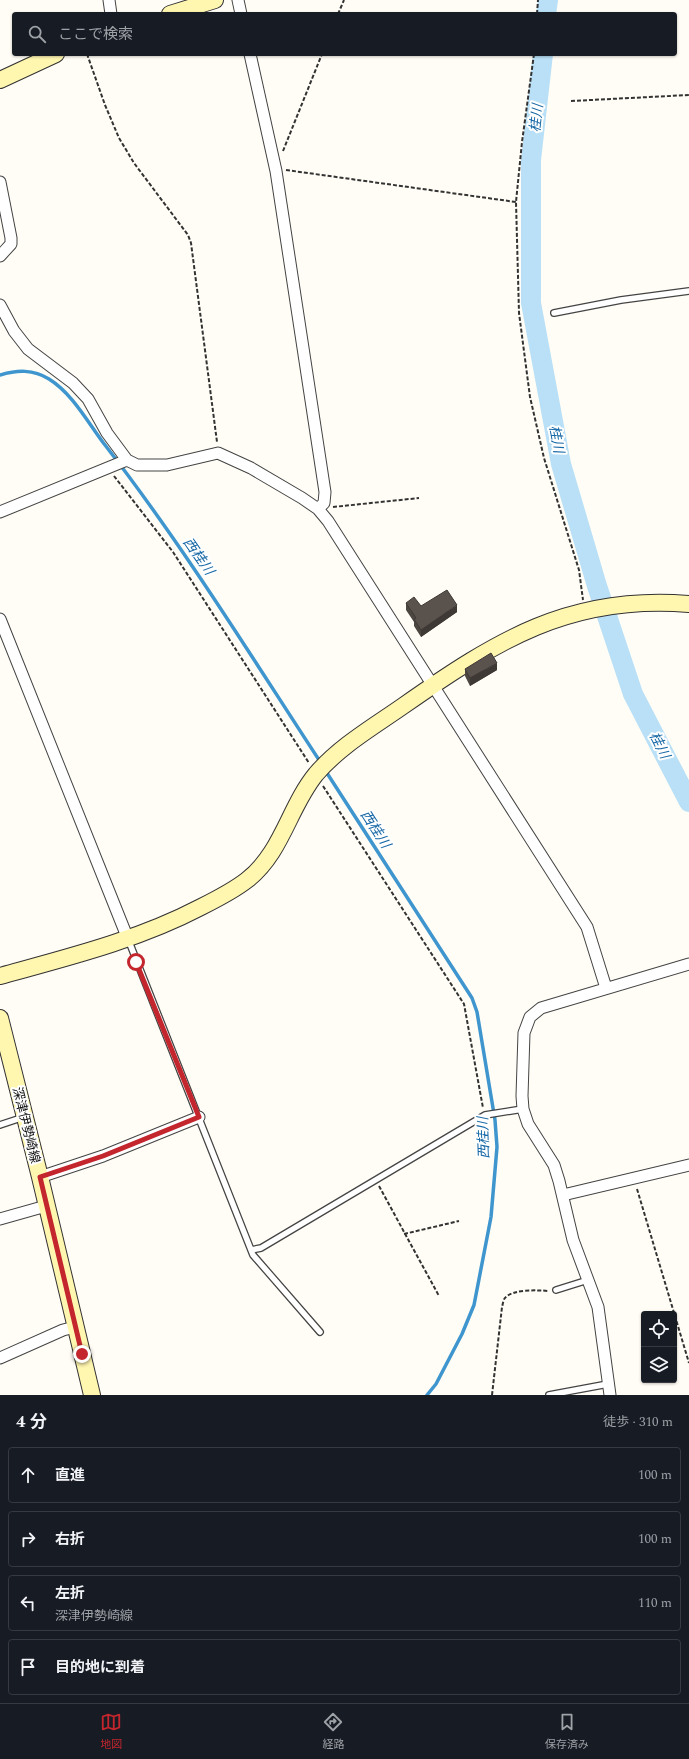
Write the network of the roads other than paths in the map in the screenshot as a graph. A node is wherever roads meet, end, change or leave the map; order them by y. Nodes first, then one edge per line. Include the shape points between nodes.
1 (109, 0) edge
2 (215, 0) edge
3 (238, 0) edge
4 (111, 12) edge
5 (176, 12) edge
6 (241, 12) edge
7 (52, 56) edge
8 (250, 56) edge
9 (0, 80) edge
10 (0, 182) edge
11 (0, 256) edge
12 (689, 291) edge
13 (0, 305) edge
14 (554, 313) dead end
15 (118, 464) junction
16 (318, 509) junction
17 (0, 512) edge
18 (689, 604) edge
19 (0, 619) edge
20 (432, 686) junction
21 (128, 939) junction
22 (689, 964) edge
23 (0, 976) edge
24 (606, 988) junction
25 (0, 1018) edge
26 (523, 1109) junction
27 (24, 1117) junction
28 (199, 1117) junction
29 (0, 1125) edge
30 (689, 1165) edge
31 (40, 1177) junction
32 (563, 1195) junction
33 (46, 1206) junction
34 (0, 1219) edge
35 (251, 1250) junction
36 (588, 1280) junction
37 (556, 1290) road end
38 (75, 1327) junction
39 (320, 1332) dead end
40 (0, 1358) edge
41 (609, 1390) edge
42 (92, 1395) edge
43 (549, 1395) edge

1 - 4 street
2 - 5 street
3 - 6 street
7 - 9 street
8 - 16 street via 276,168 325,492 324,503
10 - 11 street via 11,244
12 - 14 lane via 621,300
13 - 15 street via 14,331 28,349 73,383 88,399 107,433
15 - 16 street via 167,466 218,453 250,468
15 - 17 street
16 - 20 street
18 - 20 street via 623,605 588,610 552,620 519,634 469,661
19 - 21 street
20 - 21 street via 357,737 321,769 304,794 274,850 256,872 212,902 165,926
20 - 24 street via 587,927
21 - 23 street
21 - 28 lane
22 - 24 street
24 - 26 street via 541,1008 530,1017 524,1034
25 - 27 street, 深津伊勢崎線
26 - 32 street via 528,1124 554,1165
26 - 35 lane via 487,1114 261,1248
27 - 29 lane
27 - 31 street, 深津伊勢崎線
28 - 31 street via 108,1154
28 - 35 lane
30 - 32 street
31 - 33 street, 深津伊勢崎線
32 - 36 street via 573,1240
33 - 34 street
33 - 38 street, 深津伊勢崎線
35 - 39 lane via 258,1262
36 - 37 lane
36 - 41 street via 598,1307
38 - 40 street
38 - 42 street, 深津伊勢崎線
41 - 43 lane

